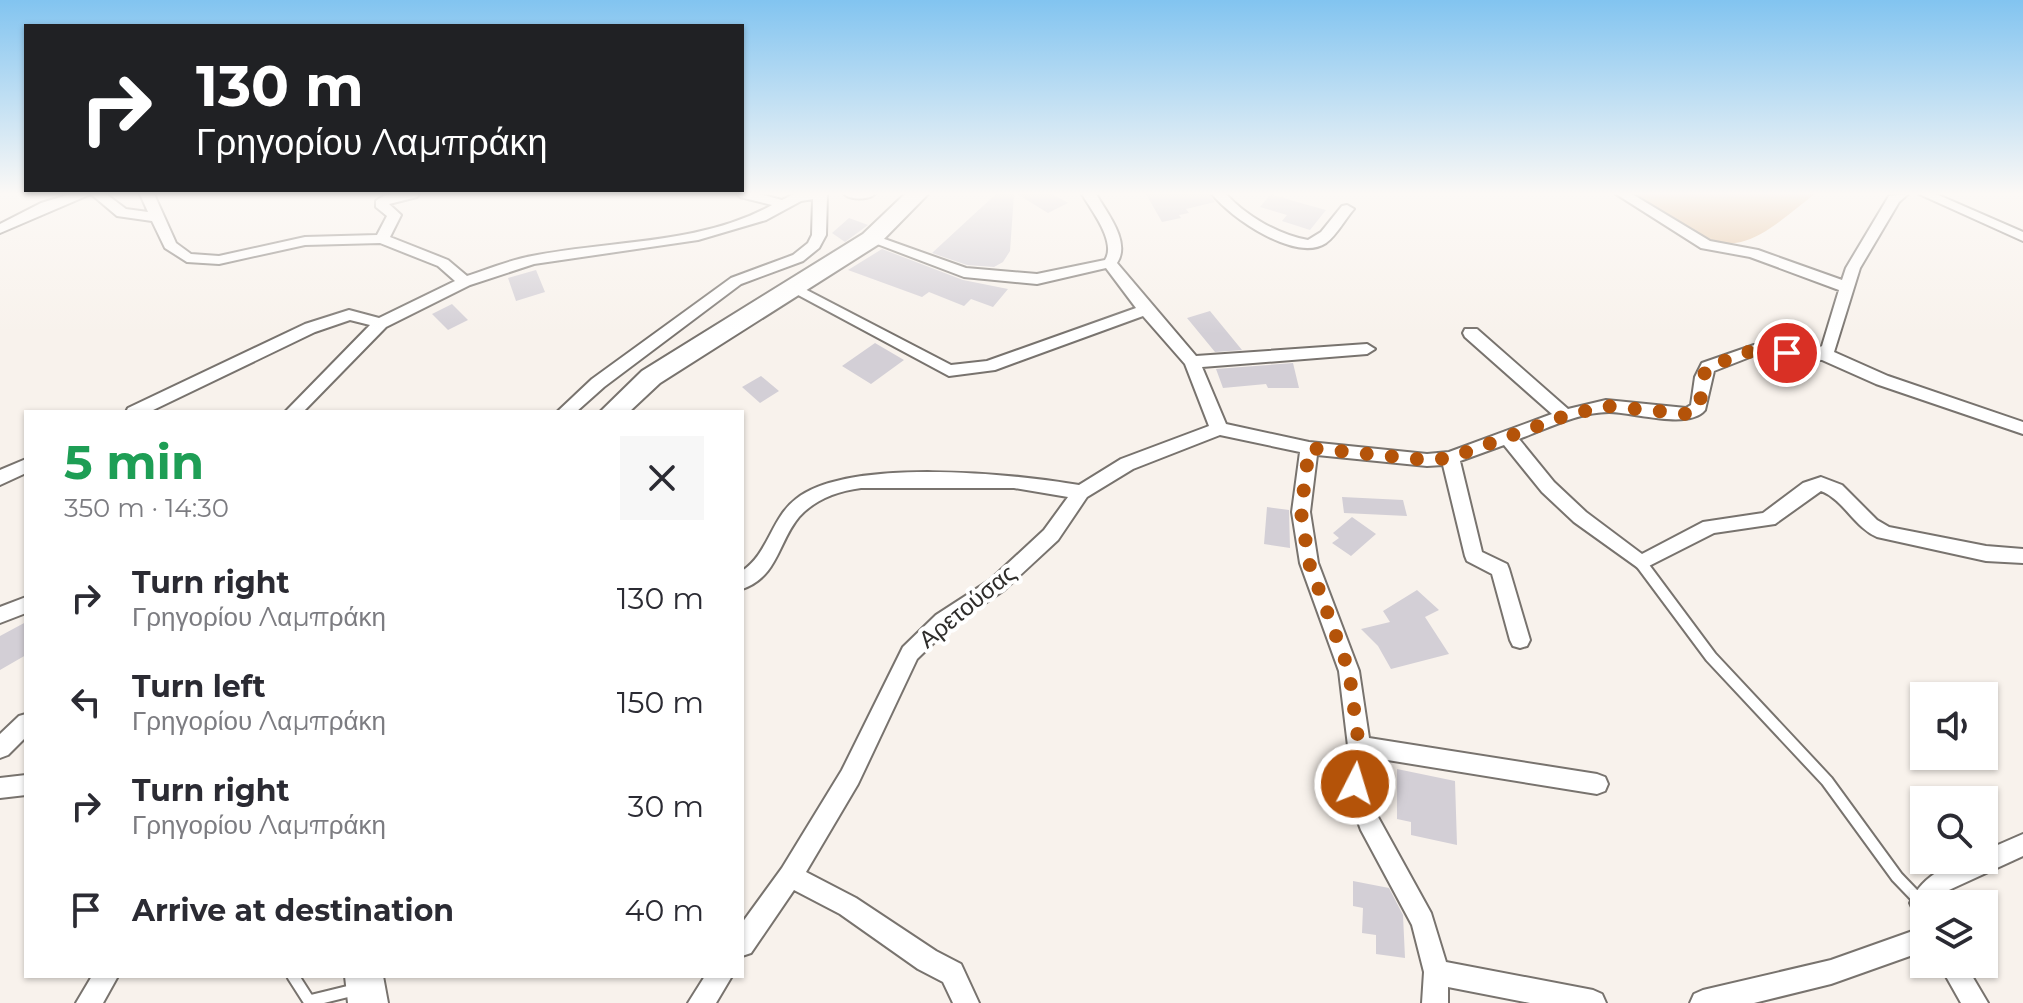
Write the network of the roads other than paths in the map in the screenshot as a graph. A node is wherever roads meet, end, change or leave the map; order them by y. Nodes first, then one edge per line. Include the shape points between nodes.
1 (168, 241) edge
2 (312, 241) edge
3 (387, 241) edge
4 (666, 241) edge
5 (816, 241) edge
6 (868, 241) edge
7 (876, 241) edge
8 (1114, 241) edge
9 (1291, 241) edge
10 (1319, 241) edge
11 (1697, 241) edge
12 (1869, 241) edge
13 (1110, 263) junction
14 (465, 282) junction
15 (1846, 287) junction
16 (794, 289) junction
17 (1146, 310) junction
18 (381, 323) junction
19 (1471, 333) dead end
20 (1367, 349) dead end
21 (1824, 354) junction
22 (1192, 362) junction
23 (138, 410) edge
24 (295, 410) edge
25 (567, 410) edge
26 (615, 410) edge
27 (1565, 416) junction
28 (2023, 428) edge
29 (1219, 429) junction
30 (1509, 439) junction
31 (1309, 448) junction
32 (1450, 458) junction
33 (24, 466) edge
34 (0, 478) edge
35 (1081, 492) junction
36 (2023, 556) edge
37 (1641, 563) junction
38 (744, 580) edge
39 (24, 606) edge
40 (0, 615) edge
41 (1520, 640) dead end
42 (24, 725) edge
43 (1359, 746) junction
44 (0, 748) edge
45 (1597, 784) dead end
46 (24, 785) edge
47 (0, 788) edge
48 (2023, 845) edge
49 (790, 876) junction
50 (1935, 890) edge
51 (1910, 892) edge
52 (744, 941) edge
53 (1910, 944) edge
54 (1436, 972) junction
55 (105, 978) edge
56 (294, 978) edge
57 (719, 978) edge
58 (1960, 978) edge
59 (366, 989) edge
60 (89, 1003) edge
61 (701, 1003) edge
62 (966, 1003) edge
63 (1435, 1003) edge
64 (1593, 1003) edge
65 (1703, 1003) edge
66 (1975, 1003) edge

1 - 2 street via 187,258 219,260
3 - 14 street via 443,263
4 - 14 street via 532,260
5 - 25 street via 798,258 736,281
6 - 16 main road
7 - 13 street via 964,272 1037,279
8 - 13 street via 1116,254
9 - 10 street via 1299,245
11 - 15 street via 1753,253
12 - 15 street
13 - 17 street
14 - 18 street
15 - 21 street
16 - 17 street via 949,371 989,366
16 - 26 main road via 651,377
17 - 22 street
18 - 23 street via 349,315 310,328
18 - 24 street
19 - 27 street
20 - 22 street
21 - 27 street via 1754,350 1708,367 1697,410 1687,414 1621,405
21 - 28 street via 1882,380
22 - 29 street
27 - 30 street
29 - 31 street
29 - 35 street, Αρετούσας via 1127,464
30 - 32 street
30 - 37 street via 1548,487
31 - 32 street
31 - 43 street via 1301,512 1309,563 1349,671
32 - 41 street via 1474,556 1500,569
33 - 34 street
35 - 38 street via 1014,481 839,485 793,512 768,562
35 - 49 street, Αρετούσας via 1040,545 910,653 850,777
36 - 37 street via 2000,557 1888,534 1865,522 1825,484 1814,486 1774,517 1709,527
37 - 51 lane via 1711,657 1827,781
39 - 40 street
42 - 44 street
43 - 45 street
43 - 54 street via 1355,784 1369,822 1423,921
46 - 47 street
48 - 50 street via 1941,882
49 - 52 street, Αρετούσας
49 - 62 street via 848,906 952,973
53 - 65 street via 1831,972
54 - 63 street
54 - 64 street
55 - 60 street
56 - 59 lane via 309,1001
57 - 61 street
58 - 66 street

